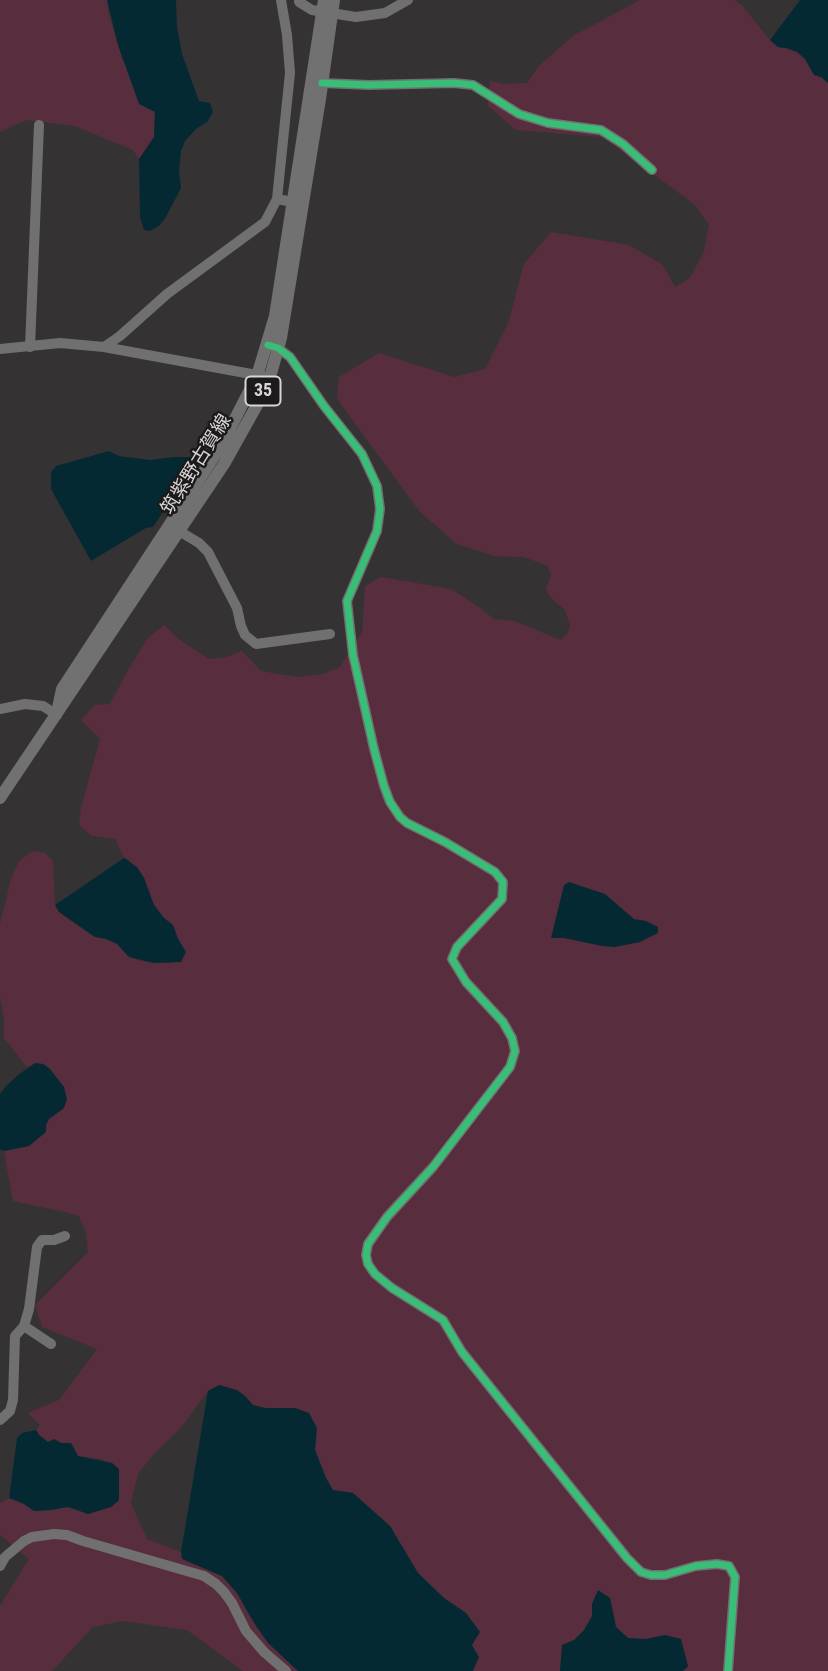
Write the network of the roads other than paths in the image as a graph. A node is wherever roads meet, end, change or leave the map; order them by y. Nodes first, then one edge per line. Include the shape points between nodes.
1 (281, 0) edge
2 (299, 0) edge
3 (408, 0) edge
4 (328, 6) edge
5 (323, 83) junction
6 (39, 125) dead end
7 (652, 170) dead end
8 (277, 199) junction
9 (298, 203) junction
10 (30, 347) junction
11 (104, 347) junction
12 (273, 347) junction
13 (0, 349) edge
14 (264, 376) junction
15 (179, 531) junction
16 (330, 634) dead end
17 (0, 709) edge
18 (57, 715) junction
19 (0, 798) edge
20 (65, 1236) dead end
21 (24, 1326) junction
22 (51, 1344) dead end
23 (0, 1420) edge
24 (0, 1566) edge
25 (286, 1671) edge
26 (727, 1671) edge

1 - 8 street via 290,73
2 - 4 street via 312,10
3 - 4 street via 385,13 356,17
4 - 5 main road, 筑紫野古賀線 / 35
4 - 9 main road, 筑紫野古賀線 / 35
5 - 7 street via 473,85 519,114 601,130
5 - 9 main road, 筑紫野古賀線 / 35
6 - 10 street
8 - 9 street
8 - 11 street via 265,222
9 - 12 main road, 筑紫野古賀線 / 35
10 - 11 street via 60,343
10 - 13 street
11 - 14 street
12 - 14 main road, 筑紫野古賀線 / 35
12 - 26 street via 290,357 362,454 377,486 377,531 347,601 353,656 390,802 407,823 495,872 503,881 502,899 457,947 452,960 512,1038 515,1051 510,1067 433,1167 387,1217 368,1244 368,1264 392,1288 443,1320 462,1352 641,1572 665,1575 696,1566 729,1566 735,1577
14 - 15 main road, 筑紫野古賀線 / 35 via 257,405
14 - 18 main road, 筑紫野古賀線 / 35 via 62,689
15 - 16 street via 208,552 237,608 244,635 256,644
15 - 18 main road, 筑紫野古賀線 / 35
17 - 18 street via 25,704 43,706
18 - 19 main road, 筑紫野古賀線 / 35
20 - 21 street via 42,1240 37,1247
21 - 22 street
21 - 23 street via 15,1336 13,1400
24 - 25 street via 13,1549 32,1536 54,1534 204,1576 224,1592 246,1631

